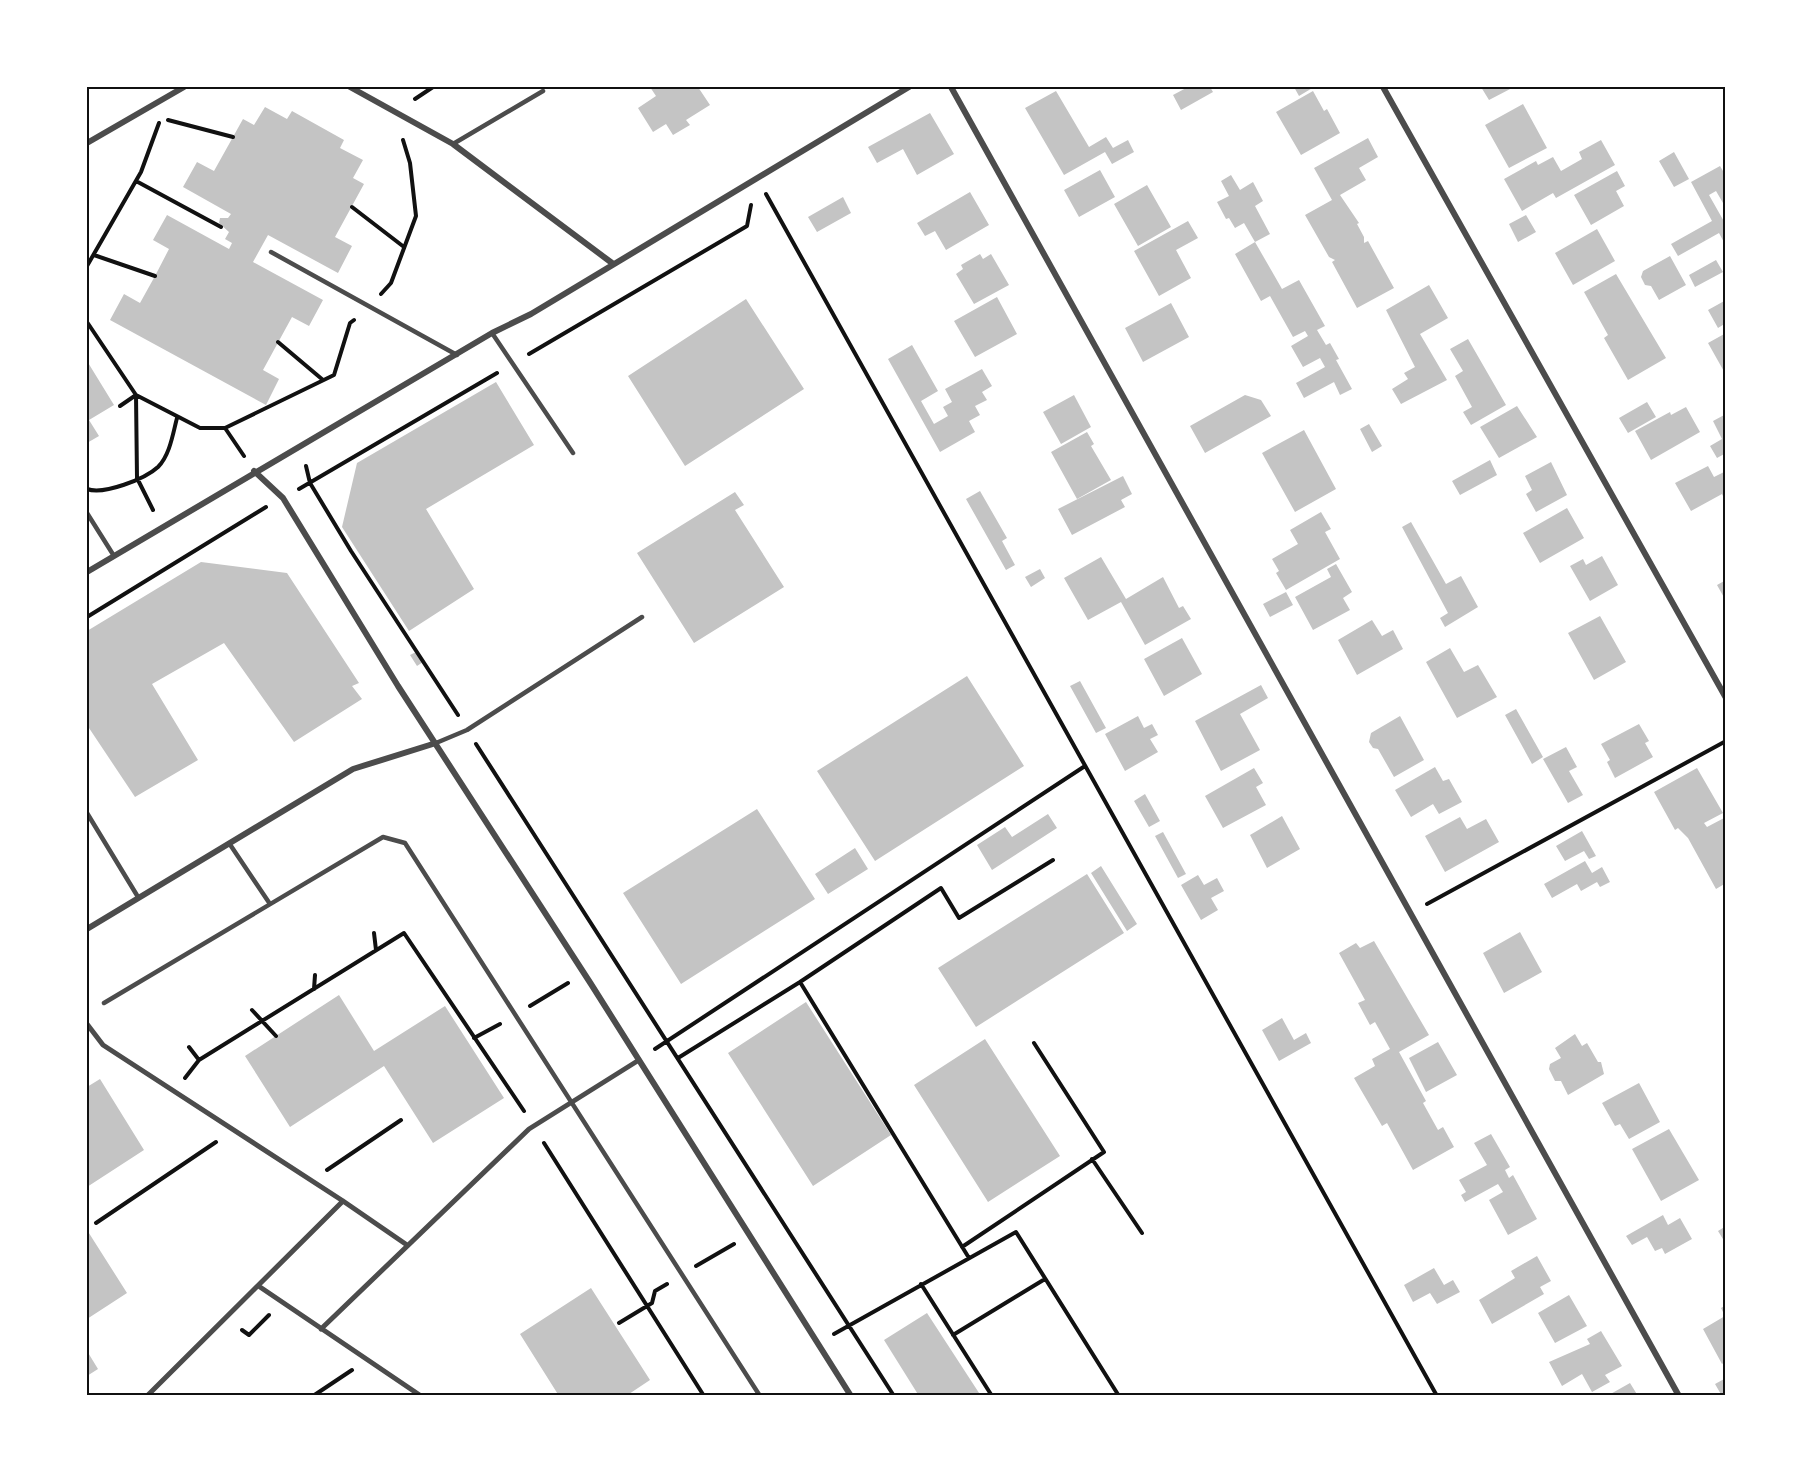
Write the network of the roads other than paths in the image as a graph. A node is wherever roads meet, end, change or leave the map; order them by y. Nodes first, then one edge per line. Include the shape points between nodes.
1 (184, 87) edge
2 (350, 87) edge
3 (909, 87) edge
4 (951, 87) edge
5 (1383, 87) edge
6 (543, 91) dead end
7 (87, 143) edge
8 (453, 144) junction
9 (271, 252) dead end
10 (612, 263) junction
11 (492, 333) junction
12 (457, 355) junction
13 (573, 453) dead end
14 (254, 471) junction
15 (87, 513) edge
16 (114, 556) junction
17 (87, 572) edge
18 (642, 617) dead end
19 (1726, 698) edge
20 (436, 743) junction
21 (87, 813) edge
22 (229, 843) junction
23 (138, 897) junction
24 (270, 904) junction
25 (87, 929) edge
26 (104, 1003) dead end
27 (87, 1024) edge
28 (639, 1060) junction
29 (571, 1102) junction
30 (344, 1201) junction
31 (407, 1245) junction
32 (260, 1287) junction
33 (321, 1329) junction
34 (147, 1396) edge
35 (422, 1396) edge
36 (760, 1396) edge
37 (851, 1396) edge
38 (1678, 1396) edge

1 - 7 street
2 - 8 street
3 - 10 street
4 - 38 street
5 - 19 street
6 - 8 lane
8 - 10 street
9 - 12 lane
10 - 11 street via 531,314
11 - 12 street
11 - 13 lane
12 - 14 street
14 - 16 street
14 - 20 street via 283,498
15 - 16 lane
16 - 17 street
18 - 20 lane via 467,730
20 - 22 street via 352,769
20 - 28 street
21 - 23 lane
22 - 23 street
22 - 24 lane
23 - 25 street
24 - 26 lane
24 - 29 lane via 383,837 405,843
27 - 30 street via 103,1045
28 - 29 street
28 - 37 street
29 - 31 street via 534,1126
29 - 36 lane
30 - 31 street
30 - 32 street
31 - 33 street
32 - 33 street
32 - 34 street
33 - 35 street

